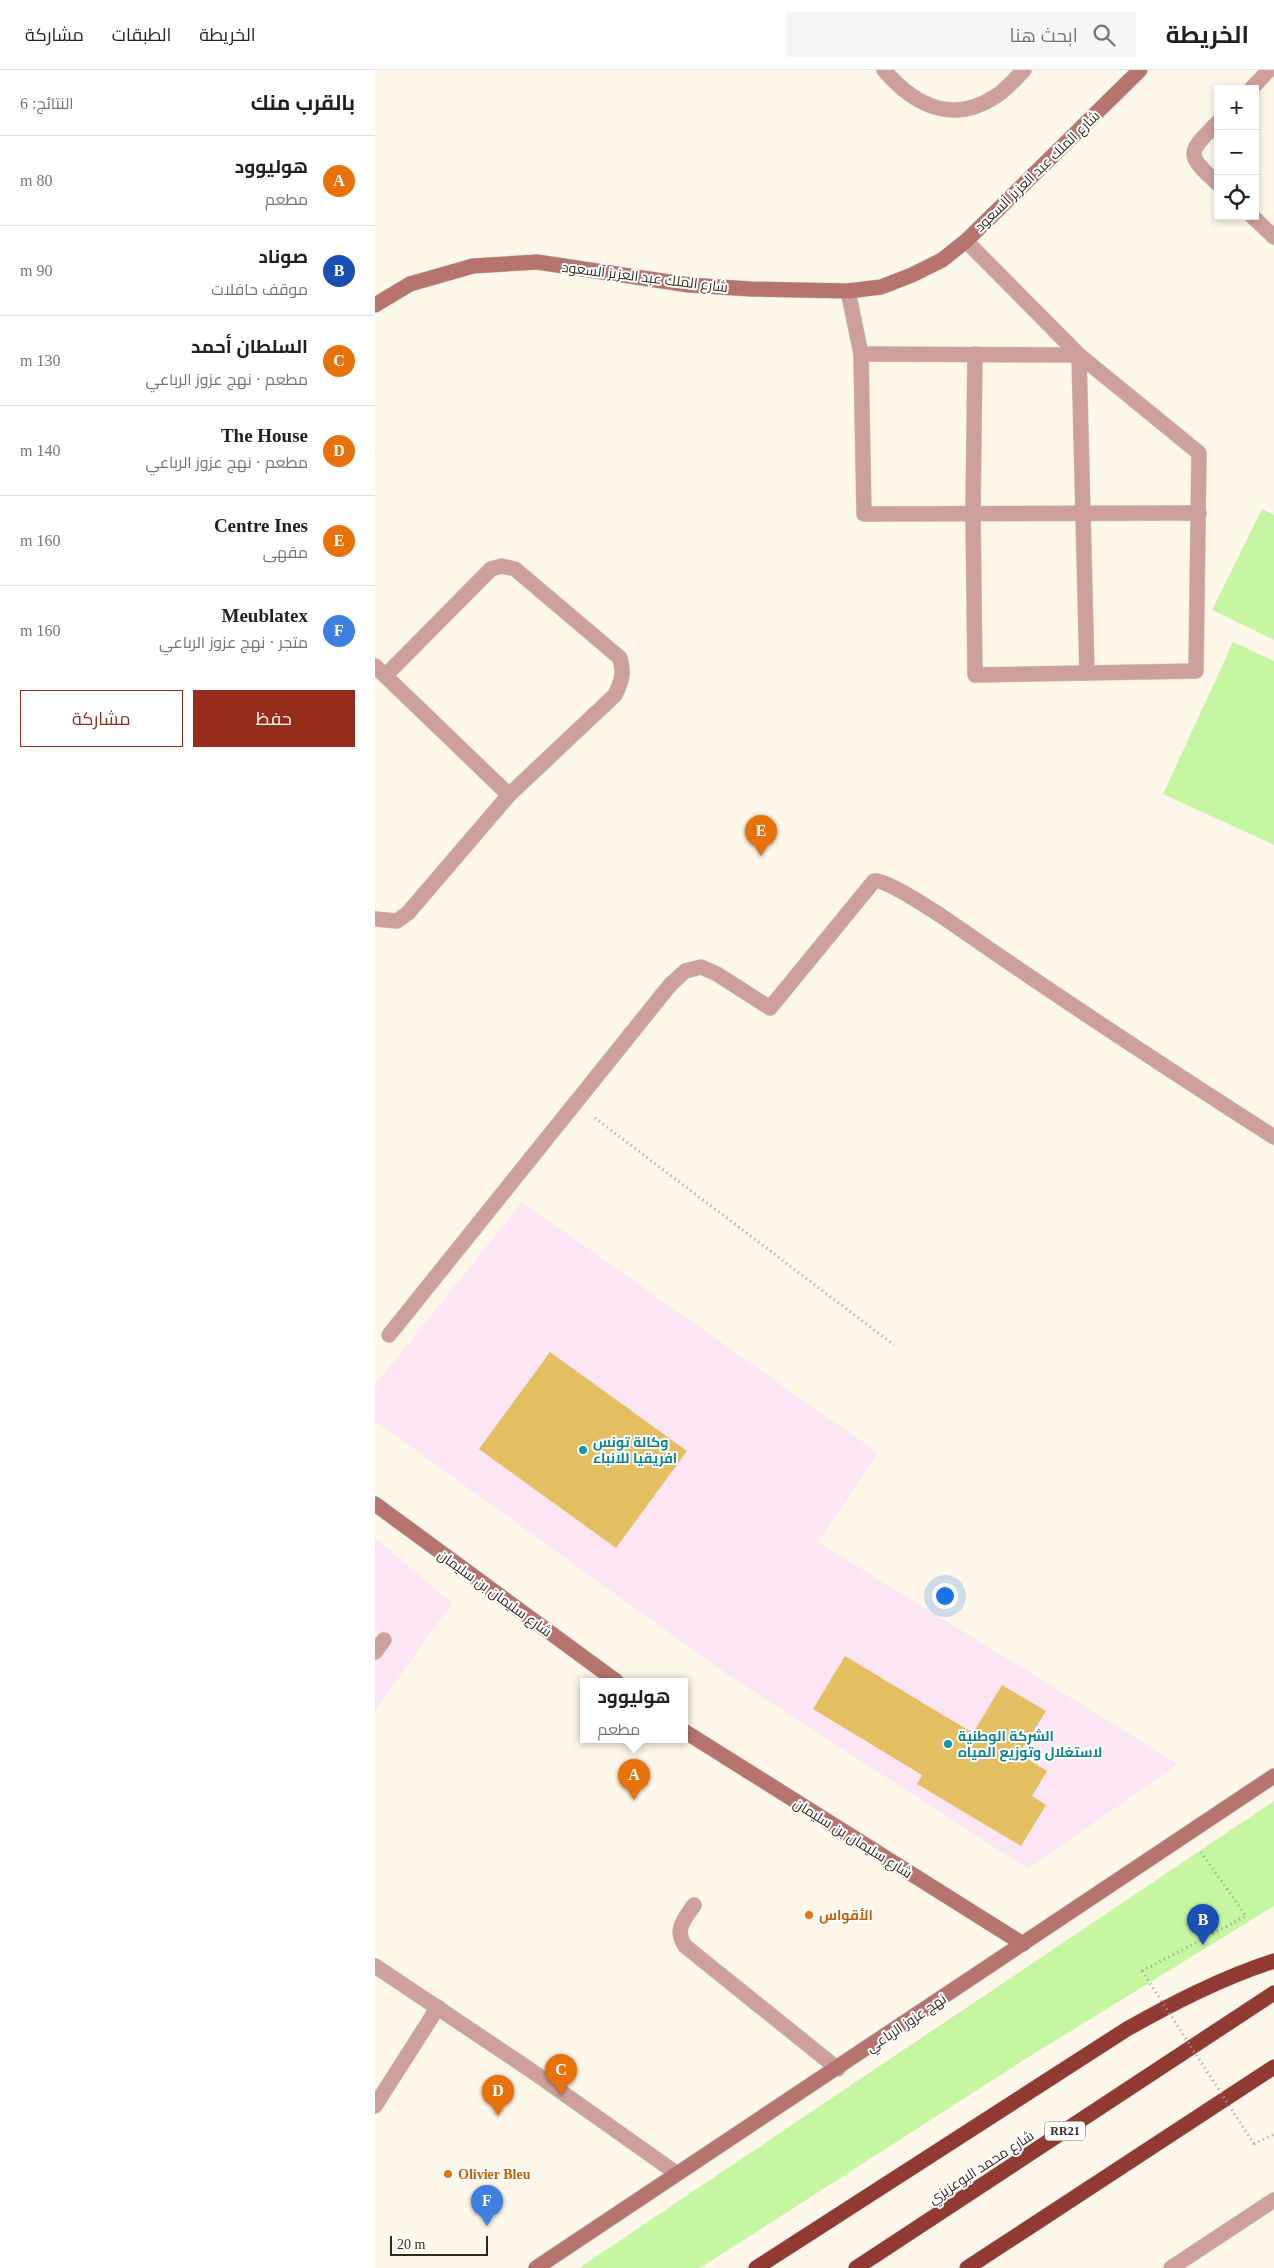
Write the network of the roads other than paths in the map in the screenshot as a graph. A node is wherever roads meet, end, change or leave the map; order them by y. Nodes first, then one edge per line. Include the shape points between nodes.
1 (884, 70) edge
2 (1024, 70) edge
3 (1141, 70) edge
4 (1269, 70) edge
5 (1255, 85) edge
6 (1214, 126) edge
7 (1214, 180) edge
8 (1256, 220) edge
9 (1274, 237) edge
10 (966, 241) junction
11 (849, 291) junction
12 (375, 305) edge
13 (861, 354) junction
14 (975, 354) junction
15 (1079, 355) junction
16 (973, 513) junction
17 (1083, 513) junction
18 (1199, 513) junction
19 (380, 671) edge
20 (1087, 673) junction
21 (509, 796) junction
22 (375, 918) edge
23 (1274, 1137) edge
24 (389, 1335) dead end
25 (375, 1504) edge
26 (612, 1678) edge
27 (688, 1734) edge
28 (1274, 1776) edge
29 (694, 1905) dead end
30 (1023, 1944) junction
31 (1274, 1961) edge
32 (375, 1966) edge
33 (1274, 1994) edge
34 (438, 2007) junction
35 (1274, 2067) edge
36 (838, 2068) junction
37 (375, 2106) edge
38 (676, 2173) junction
39 (1274, 2200) edge
40 (536, 2268) edge
41 (756, 2268) edge
42 (856, 2268) edge
43 (967, 2268) edge
44 (1171, 2268) edge

1 - 2 street via 911,96 930,106 952,109 978,106 997,96
3 - 10 street, شارع الملك عبد العزيز آلسعود
4 - 5 street
6 - 7 street via 1196,145 1194,154 1197,164
8 - 9 street
10 - 11 street, شارع الملك عبد العزيز آلسعود via 942,260 913,275 881,287
10 - 15 street
11 - 12 street, شارع الملك عبد العزيز آلسعود via 689,285 537,262 473,266 410,284
11 - 13 street
13 - 14 street
13 - 16 street via 865,514
14 - 15 street
14 - 16 street
15 - 17 street
15 - 18 street via 1199,453
16 - 17 street
16 - 20 street via 975,675
17 - 18 street
17 - 20 street
18 - 20 street via 1196,671
19 - 21 street
19 - 21 street via 491,569 502,566 515,568 620,658 623,680 615,696
21 - 22 street via 408,913 397,921
23 - 24 street via 1053,994 949,921 877,880 870,884 770,1008 701,966 685,971 670,985
25 - 26 street, شارع سليمان بن سليمان
27 - 30 street, شارع سليمان بن سليمان
28 - 30 street, نهج عزوز الرباعي
29 - 36 street via 681,1926 679,1936 685,1946
30 - 36 street, نهج عزوز الرباعي
31 - 41 highway via 1240,1972 1183,1998 1127,2029
32 - 34 street
33 - 42 highway, شارع محمد البوعزيزي / RR21
34 - 37 street
34 - 38 street
35 - 43 highway
36 - 38 street, نهج عزوز الرباعي
38 - 40 street, نهج عزوز الرباعي
39 - 44 street

